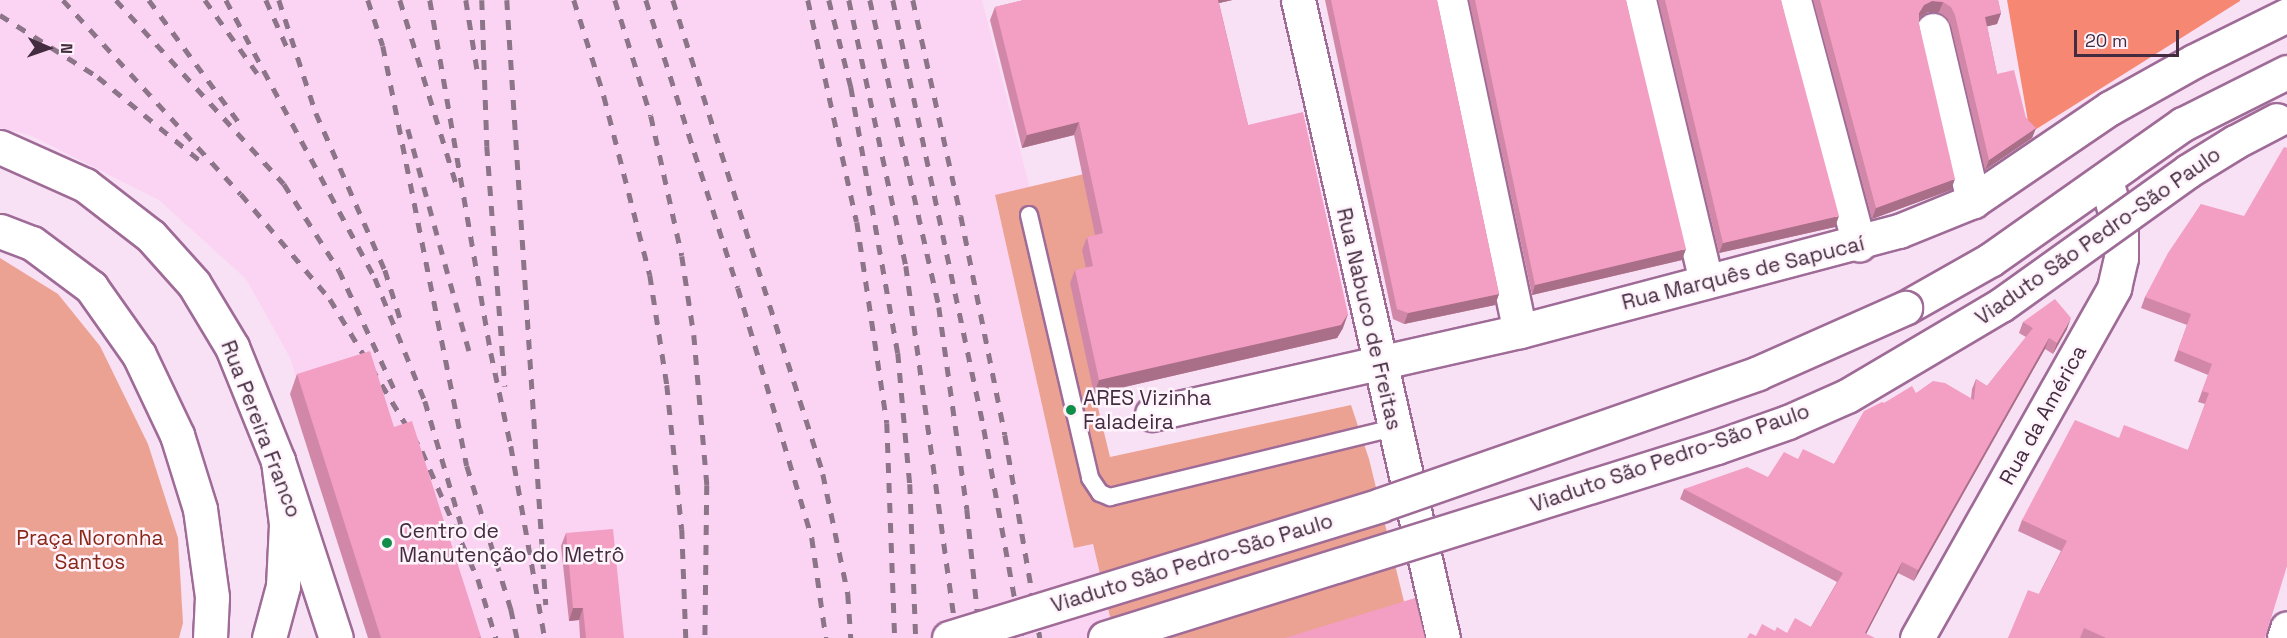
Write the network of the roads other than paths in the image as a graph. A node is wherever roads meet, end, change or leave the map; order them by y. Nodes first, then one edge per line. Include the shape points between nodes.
1 (1298, 0) edge
2 (1450, 0) edge
3 (1639, 0) edge
4 (1794, 0) edge
5 (2287, 15) edge
6 (1933, 30) dead end
7 (2287, 72) edge
8 (2282, 117) edge
9 (0, 147) edge
10 (2106, 180) junction
11 (1973, 201) junction
12 (1029, 215) dead end
13 (0, 231) edge
14 (1859, 244) junction
15 (1706, 281) junction
16 (1520, 331) junction
17 (1379, 363) junction
18 (1152, 414) dead end
19 (1394, 428) junction
20 (278, 461) junction
21 (2287, 628) edge
22 (210, 638) edge
23 (269, 638) edge
24 (336, 638) edge
25 (949, 638) edge
26 (1105, 638) edge
27 (1443, 638) edge
28 (1917, 638) edge
29 (2284, 638) edge

1 - 17 main road, Rua Nabuco de Freitas
2 - 16 main road
3 - 15 main road
4 - 14 main road
5 - 11 main road, Rua Marquês de Sapucaí via 2110,108
6 - 11 main road
7 - 10 main road via 2183,124
8 - 26 main road, Viaduto São Pedro-São Paulo, bridge via 2188,171 2001,305 1847,396 1717,447
9 - 20 main road, Rua Pereira Franco via 85,185 151,236 194,284 232,348
10 - 25 main road, Viaduto São Pedro-São Paulo, bridge via 1990,260 1905,308 1758,373 1380,505
10 - 28 main road, Rua da América via 2121,234 2121,258 2114,288
11 - 14 main road, Rua Marquês de Sapucaí via 1926,222
12 - 19 lane via 1090,478 1100,493 1110,497
13 - 22 main road via 32,243 91,287 139,355 177,435 200,509 212,597
14 - 15 main road, Rua Marquês de Sapucaí
15 - 16 main road, Rua Marquês de Sapucaí
16 - 17 main road, Rua Marquês de Sapucaí
17 - 18 main road, Rua Marquês de Sapucaí
17 - 19 main road, Rua Nabuco de Freitas
19 - 27 main road, Rua Nabuco de Freitas
20 - 23 main road via 286,524 283,586
20 - 24 main road, Rua Pereira Franco
21 - 29 main road

